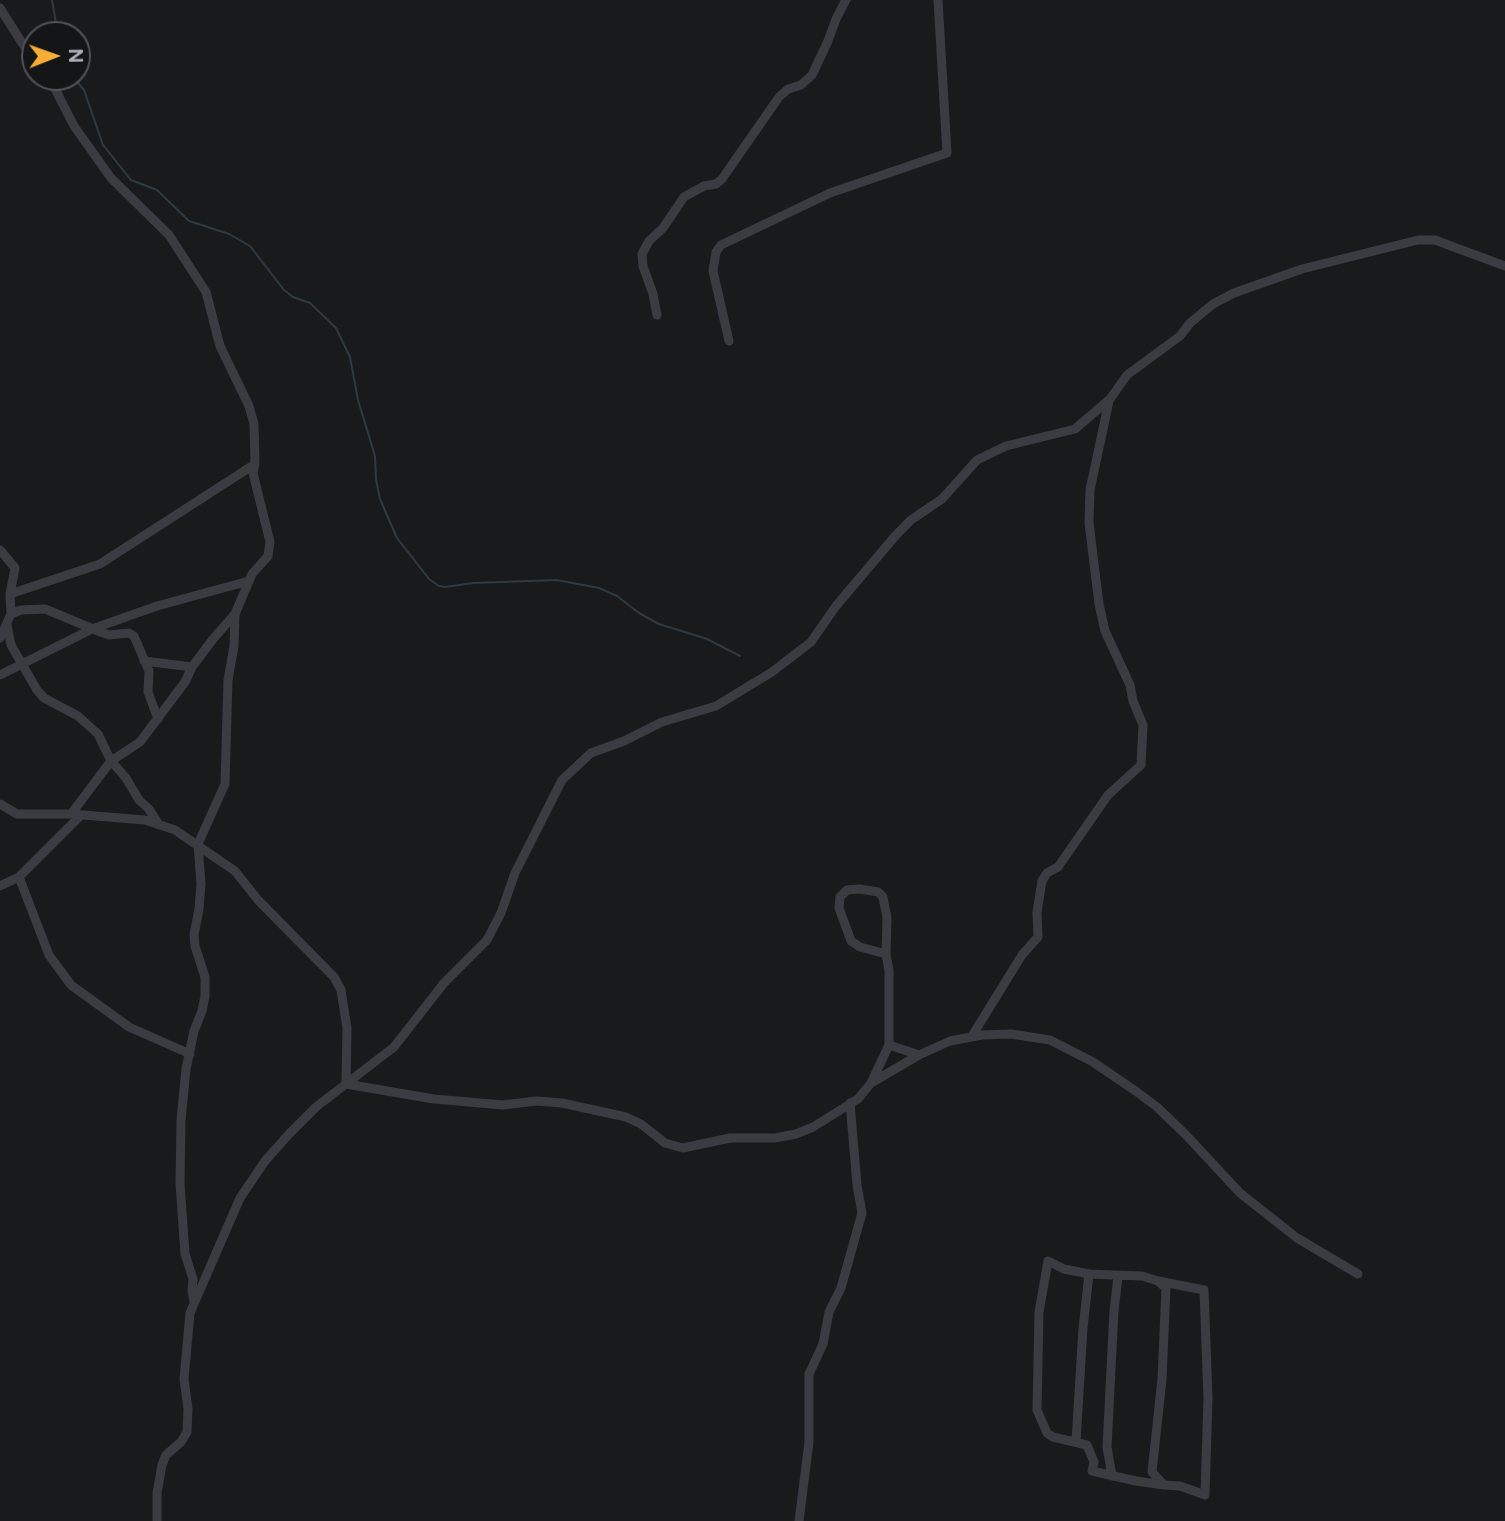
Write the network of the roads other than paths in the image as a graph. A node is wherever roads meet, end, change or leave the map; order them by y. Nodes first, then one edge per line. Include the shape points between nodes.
1 (846, 0) edge
2 (938, 0) edge
3 (0, 8) edge
4 (21, 41) edge
5 (55, 91) edge
6 (1505, 267) edge
7 (657, 315) dead end
8 (729, 341) dead end
9 (1110, 399) junction
10 (255, 464) junction
11 (0, 550) edge
12 (249, 581) junction
13 (10, 594) junction
14 (10, 614) junction
15 (235, 614) junction
16 (7, 625) junction
17 (92, 629) junction
18 (0, 638) edge
19 (144, 661) junction
20 (21, 665) junction
21 (192, 667) junction
22 (0, 675) edge
23 (158, 719) junction
24 (111, 761) junction
25 (0, 804) edge
26 (71, 814) junction
27 (81, 816) junction
28 (160, 826) junction
29 (198, 844) junction
30 (19, 877) junction
31 (0, 886) edge
32 (886, 954) junction
33 (972, 1036) junction
34 (889, 1045) junction
35 (190, 1054) junction
36 (919, 1055) junction
37 (871, 1083) junction
38 (346, 1084) junction
39 (850, 1103) junction
40 (1089, 1274) junction
41 (1358, 1274) dead end
42 (1118, 1277) junction
43 (1158, 1281) junction
44 (194, 1301) junction
45 (1076, 1441) junction
46 (1112, 1476) junction
47 (1164, 1485) junction
48 (157, 1521) edge
49 (799, 1521) edge

1 - 7 street via 812,75 779,97 722,179 684,197 649,241 642,254 643,266
2 - 8 street via 947,153 830,193 721,245 713,271
3 - 4 street
5 - 10 street via 111,178 169,235 206,292 220,346 249,406
6 - 9 street via 1435,240 1418,240 1302,269 1213,304 1180,336 1127,375
9 - 33 street via 1090,490 1089,523 1105,631 1143,725 1140,765 1108,795 1058,867 1042,881 1038,937
9 - 38 street via 1074,429 1006,446 977,460 942,499 895,536 811,642 772,672 716,706 662,722 591,753 552,796 487,940 444,983 394,1047
10 - 12 street via 270,549
10 - 13 street via 100,564
11 - 13 street via 15,568
12 - 15 street
12 - 17 street
13 - 14 street
14 - 16 street
14 - 17 street via 45,609
15 - 21 street
15 - 29 street via 225,784
16 - 18 street
16 - 20 street
17 - 19 street via 134,636
17 - 20 street
19 - 21 street
19 - 23 street
20 - 22 street
20 - 24 street via 44,698 78,716 98,734
21 - 23 street
23 - 24 street via 132,749
24 - 26 street
24 - 28 street
25 - 26 street via 17,814
26 - 27 street
27 - 28 street via 145,820
27 - 30 street
28 - 29 street
29 - 35 street via 201,884 194,934 205,996
29 - 38 street via 235,872 334,977 345,1007
30 - 31 street
30 - 35 street via 49,954 71,985 129,1027
32 - 32 street via 851,941 839,908 846,890 880,893 888,927
32 - 34 street
33 - 36 street
33 - 41 street via 1011,1034 1050,1040 1093,1062 1157,1107 1240,1193 1297,1238
34 - 36 street
34 - 37 street
35 - 44 street via 182,1107 180,1183
36 - 37 street
37 - 39 street
38 - 39 street via 434,1099 503,1105 562,1103 625,1117 665,1143 683,1148 730,1138 796,1134
38 - 44 street via 316,1107 265,1161 240,1198
39 - 49 street via 862,1213 823,1344 809,1374 809,1442
40 - 42 street
40 - 45 street
40 - 45 street via 1048,1261 1040,1304 1037,1410 1047,1433
42 - 43 street
42 - 46 street via 1107,1447
43 - 47 street via 1166,1289 1152,1472
43 - 47 street via 1204,1290 1208,1398 1205,1495
44 - 48 street via 184,1379 187,1432 162,1465
45 - 46 street via 1090,1450 1092,1471
46 - 47 street

